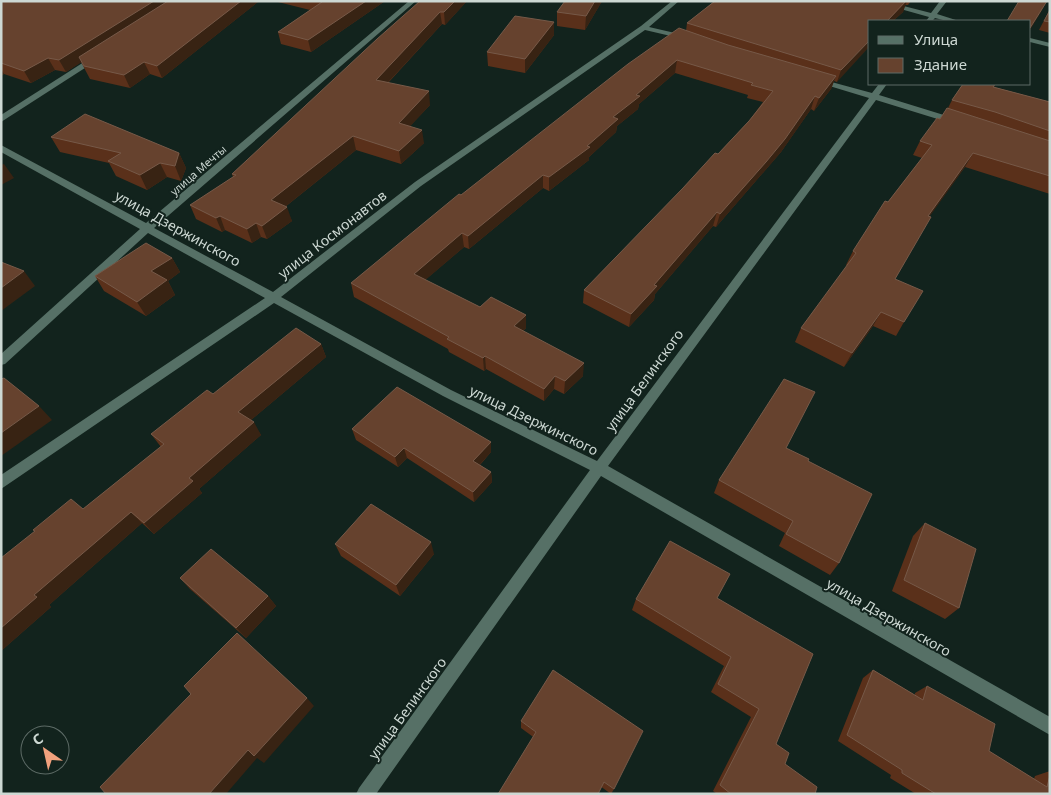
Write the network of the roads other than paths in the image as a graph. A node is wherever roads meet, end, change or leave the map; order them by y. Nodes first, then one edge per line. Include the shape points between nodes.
1 (413, 1) edge
2 (676, 1) edge
3 (875, 1) edge
4 (944, 1) edge
5 (931, 18) edge
6 (947, 20) edge
7 (644, 28) junction
8 (1031, 40) edge
9 (696, 43) edge
10 (1050, 45) edge
11 (102, 55) edge
12 (808, 76) edge
13 (882, 85) edge
14 (874, 96) junction
15 (1, 119) edge
16 (966, 125) edge
17 (1, 148) edge
18 (148, 228) junction
19 (274, 297) junction
20 (1, 361) edge
21 (599, 468) junction
22 (1, 484) edge
23 (1050, 726) edge
24 (365, 794) edge

1 - 18 street, улица Мечты
2 - 7 street, улица Космонавтов
3 - 5 street
4 - 5 street
5 - 6 street
7 - 9 street
7 - 19 street, улица Космонавтов via 418,184
8 - 10 street
11 - 15 street
12 - 14 street
13 - 14 street, улица Белинского
14 - 16 street
14 - 21 street, улица Белинского
17 - 18 street, улица Дзержинского
18 - 19 street, улица Дзержинского
18 - 20 street, улица Мечты
19 - 21 street, улица Дзержинского via 447,393
19 - 22 street, улица Космонавтов
21 - 23 street, улица Дзержинского
21 - 24 street, улица Белинского

